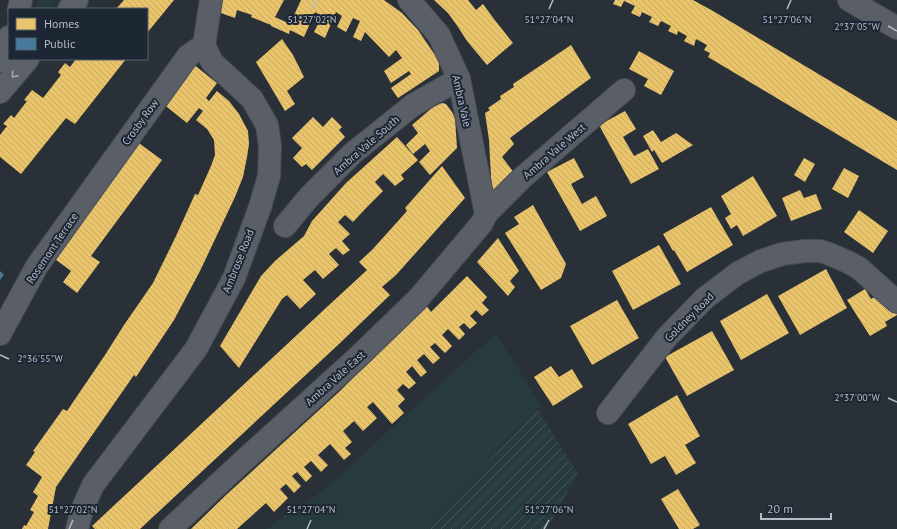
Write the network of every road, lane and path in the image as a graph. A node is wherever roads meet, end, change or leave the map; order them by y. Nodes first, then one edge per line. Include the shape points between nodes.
1 (77, 0) edge
2 (211, 0) edge
3 (409, 0) edge
4 (849, 0) edge
5 (70, 8) edge
6 (897, 28) edge
7 (8, 39) edge
8 (204, 44) junction
9 (0, 59) edge
10 (27, 60) edge
11 (459, 79) junction
12 (624, 90) dead end
13 (0, 92) edge
14 (81, 205) joint
15 (486, 214) junction
16 (285, 226) dead end
17 (897, 302) edge
18 (0, 334) edge
19 (608, 413) dead end
20 (77, 529) edge
21 (170, 529) edge

1 - 5 main road
2 - 8 street
3 - 11 street, Ambra Vale via 439,35
4 - 6 street
7 - 9 main road
8 - 14 street, Crosby Row via 188,56
8 - 20 street, Ambrose Road via 212,62 252,99 267,125 270,146 269,176 234,278 196,349 93,485
10 -> 13 main road
11 - 15 street, Ambra Vale
11 - 16 street, Ambra Vale South via 413,105 353,153 309,197
12 - 15 street, Ambra Vale West via 522,178
14 - 18 street, Rosemont Terrace via 37,266
15 - 21 street, Ambra Vale East via 482,223 418,300
17 - 19 street, Goldney Road via 858,268 827,253 805,251 782,254 761,261 738,273 705,298 667,337

